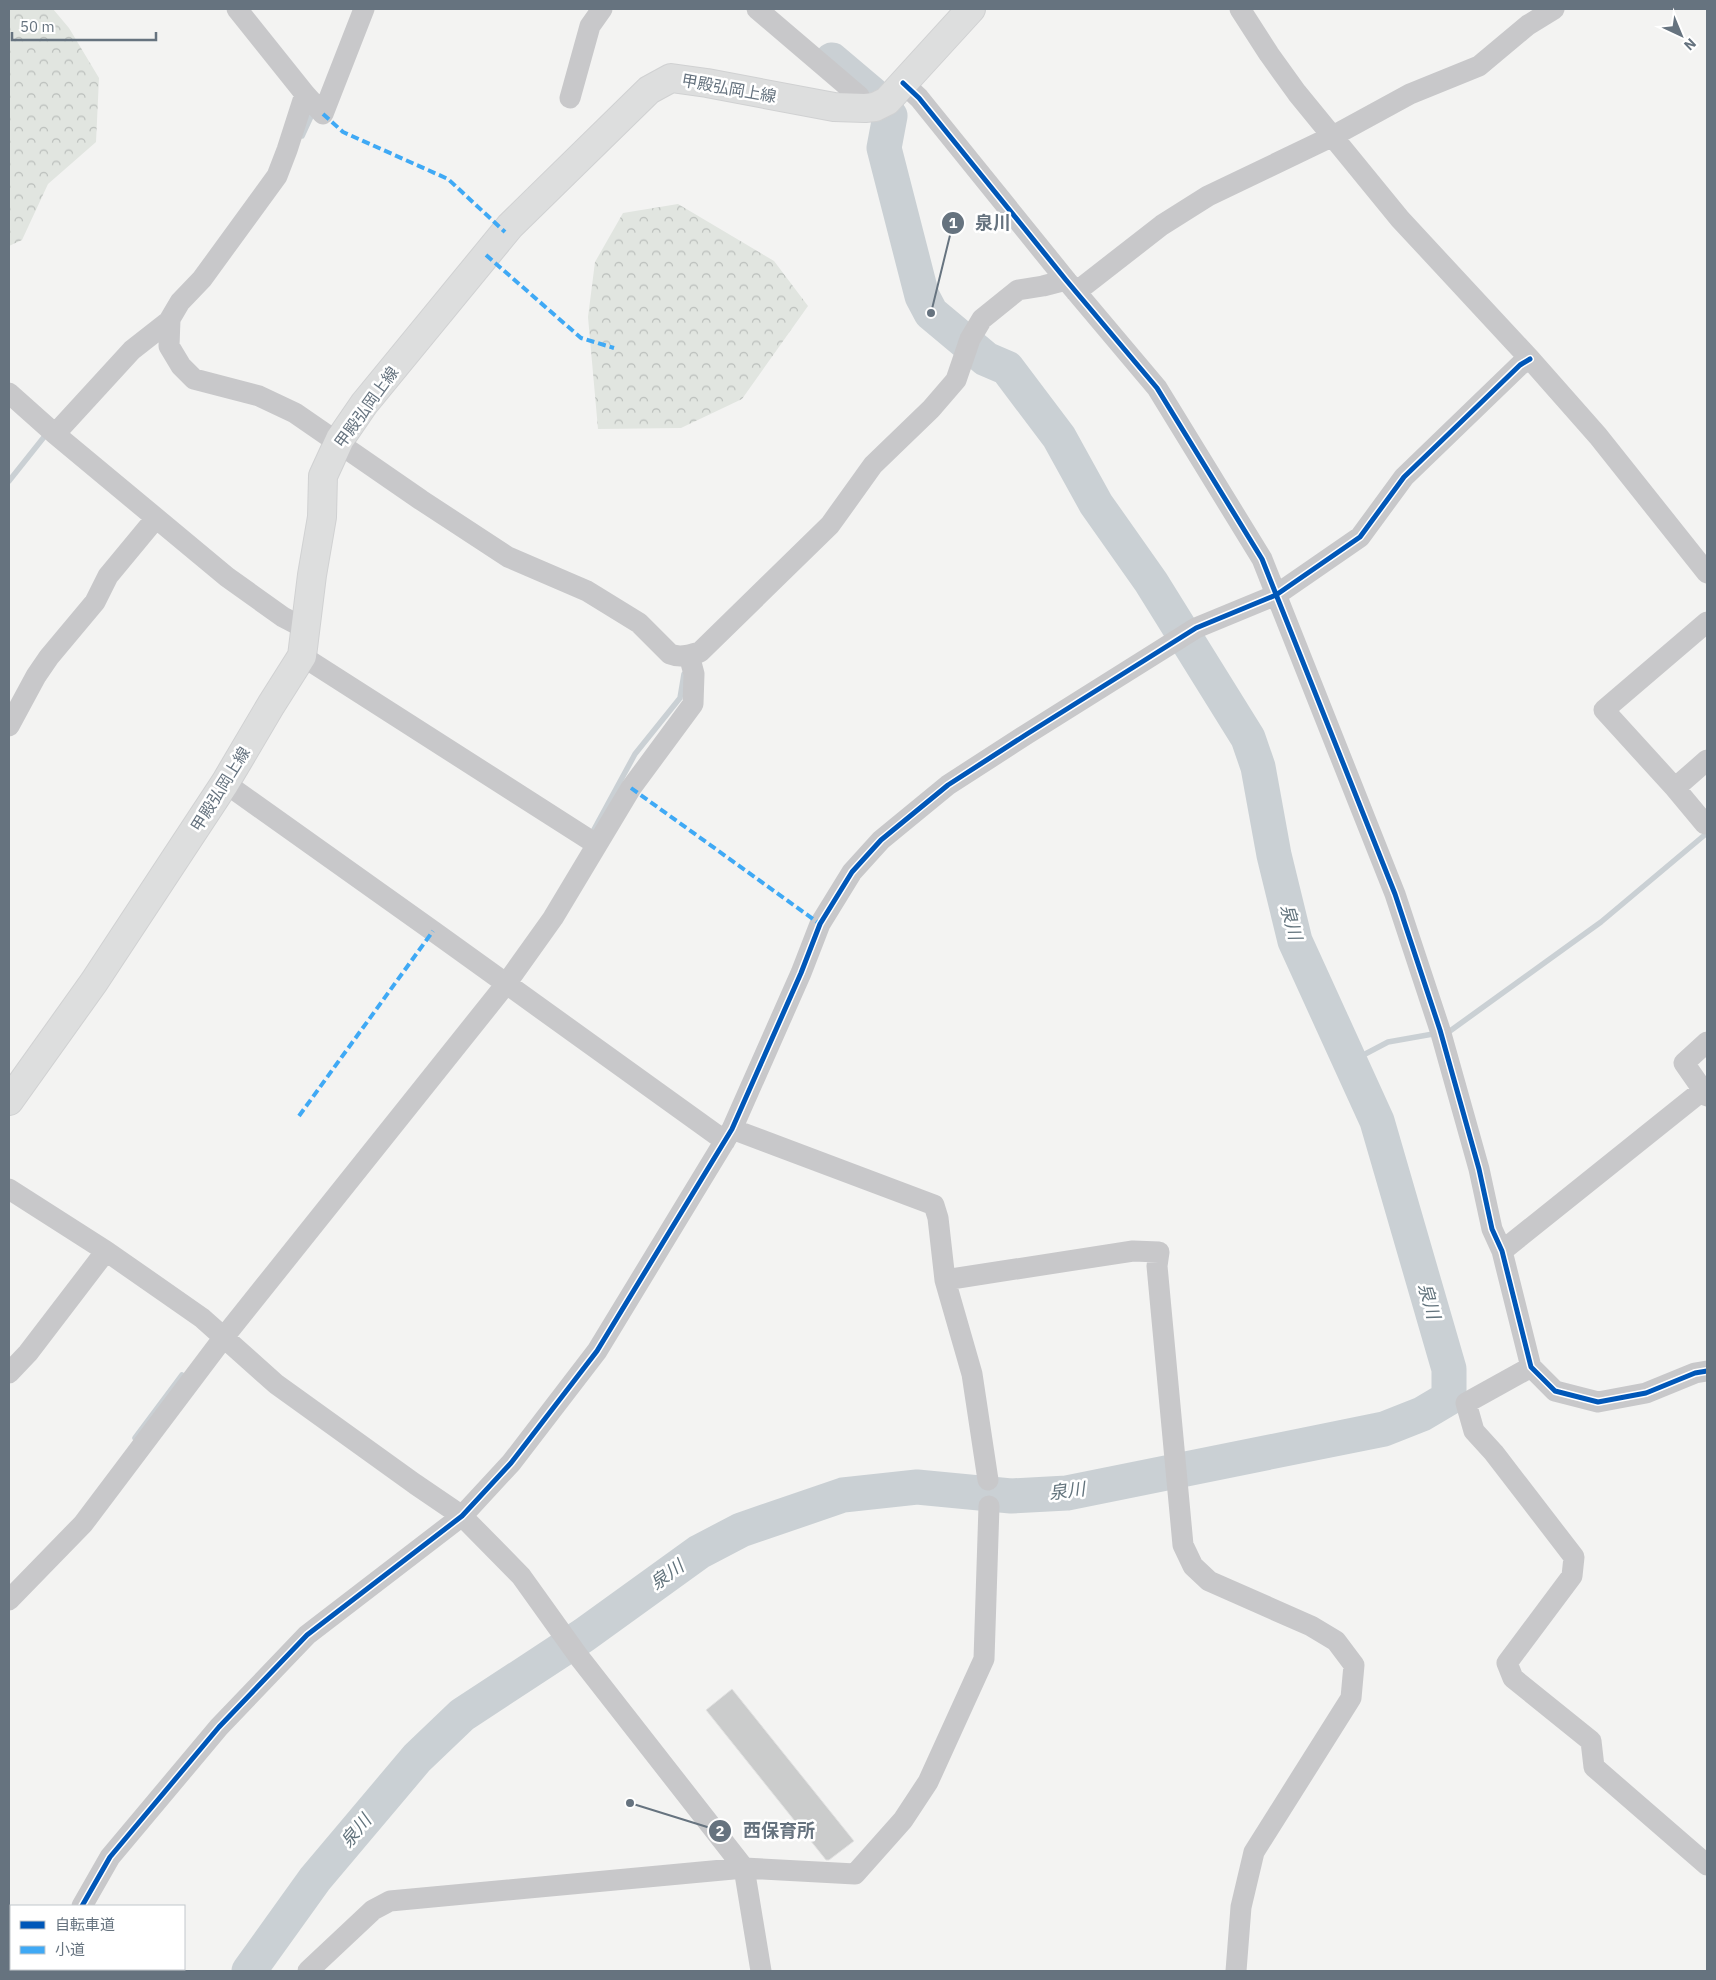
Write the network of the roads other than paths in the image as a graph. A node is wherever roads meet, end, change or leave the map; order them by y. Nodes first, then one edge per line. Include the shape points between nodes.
1 (237, 9) edge
2 (364, 9) edge
3 (602, 9) edge
4 (757, 9) edge
5 (971, 9) edge
6 (1240, 9) edge
7 (1554, 9) edge
8 (570, 98) dead end
9 (883, 100) junction
10 (310, 101) junction
11 (1333, 136) junction
12 (1071, 286) junction
13 (169, 321) junction
14 (1530, 359) junction
15 (9, 394) edge
16 (48, 428) junction
17 (342, 437) junction
18 (156, 518) junction
19 (1707, 573) edge
20 (1276, 595) junction
21 (1707, 622) edge
22 (306, 629) junction
23 (302, 656) junction
24 (683, 656) junction
25 (9, 726) edge
26 (1707, 760) edge
27 (225, 784) junction
28 (1675, 788) junction
29 (1705, 824) dead end
30 (588, 839) junction
31 (499, 978) junction
32 (1707, 1042) edge
33 (1705, 1093) edge
34 (9, 1101) edge
35 (729, 1135) junction
36 (9, 1189) edge
37 (106, 1251) junction
38 (1502, 1251) junction
39 (945, 1280) junction
40 (222, 1335) junction
41 (1531, 1367) junction
42 (1707, 1371) edge
43 (9, 1373) edge
44 (988, 1480) dead end
45 (989, 1506) dead end
46 (462, 1516) junction
47 (9, 1600) edge
48 (1707, 1865) edge
49 (744, 1868) junction
50 (83, 1905) edge
51 (308, 1971) edge
52 (760, 1971) edge
53 (1236, 1971) edge

1 - 10 street
2 - 10 street via 323,114
3 - 8 street via 590,26
4 - 9 street via 859,96
5 - 9 main road
6 - 11 street via 1292,85
7 - 11 street via 1479,66 1410,94
9 - 12 street via 919,98
9 - 17 main road, 甲殿弘岡上線 via 834,107 671,78 648,90 510,226 364,404
10 - 13 street via 277,176 202,279 180,302
11 - 12 street via 1208,196
11 - 14 street via 1400,219
12 - 20 street via 1157,388 1262,559
12 - 24 street via 1018,290 982,318 956,380 872,466 830,524 700,652
13 - 16 street via 132,350
13 - 17 street via 169,346 181,366 194,379 259,396
14 - 19 street via 1598,436
14 - 20 street via 1520,364 1404,477 1360,537
15 - 16 street
16 - 18 street
17 - 22 main road, 甲殿弘岡上線 via 323,476 322,517
17 - 24 street via 508,557 587,591 639,623 670,654
18 - 22 street via 227,577 283,617
18 - 25 street via 108,576 95,602 48,656
20 - 35 street via 1196,628 948,785 881,840 852,872 820,924
20 - 38 street via 1395,894 1442,1034 1492,1229
21 - 28 street via 1604,710
22 - 23 main road, 甲殿弘岡上線
23 - 27 main road, 甲殿弘岡上線
23 - 30 street
24 - 30 street via 694,674 693,704 631,788
26 - 28 street
27 - 31 street
27 - 34 main road, 甲殿弘岡上線 via 94,982
28 - 29 street
30 - 31 street via 553,918
31 - 35 street
31 - 40 street
32 - 33 street via 1684,1063
33 - 38 street
35 - 39 street via 934,1205
35 - 46 street via 597,1351 511,1463
36 - 37 street
37 - 40 street
37 - 43 street
38 - 41 street
39 - 44 street via 972,1374
39 - 53 street via 1133,1251 1159,1252 1183,1545 1193,1566 1209,1581 1311,1626 1336,1641 1354,1665 1351,1698 1254,1852 1241,1907
40 - 46 street via 276,1384
40 - 47 street via 83,1524
41 - 42 street via 1554,1390 1598,1402 1646,1393
41 - 48 street via 1466,1403 1474,1430 1574,1558 1572,1576 1507,1663 1512,1678 1591,1741 1594,1767
45 - 49 street via 984,1659 928,1782 903,1820 856,1874
46 - 49 street via 521,1576
46 - 50 street via 308,1635 219,1727 116,1849
49 - 51 street via 390,1902 373,1910
49 - 52 street

